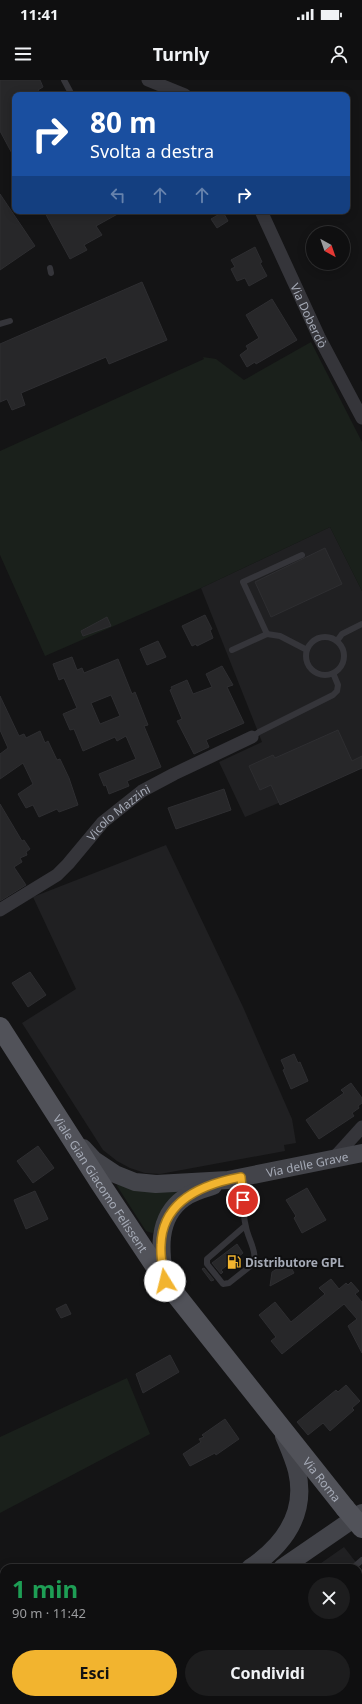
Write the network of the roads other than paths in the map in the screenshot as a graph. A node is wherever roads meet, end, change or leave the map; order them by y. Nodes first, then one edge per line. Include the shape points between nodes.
1 (64, 80) edge
2 (148, 80) edge
3 (70, 92) edge
4 (178, 92) edge
5 (262, 214) edge
6 (10, 321) dead end
7 (0, 324) edge
8 (362, 418) edge
9 (302, 555) dead end
10 (362, 624) edge
11 (267, 634) junction
12 (337, 641) junction
13 (232, 650) dead end
14 (307, 650) junction
15 (333, 673) junction
16 (252, 737) joint
17 (0, 910) edge
18 (0, 1027) edge
19 (362, 1127) edge
20 (67, 1130) junction
21 (362, 1153) edge
22 (333, 1159) junction
23 (234, 1178) junction
24 (245, 1226) junction
25 (165, 1281) junction
26 (282, 1430) junction
27 (354, 1511) edge
28 (362, 1528) edge
29 (256, 1564) edge
30 (287, 1564) edge

1 - 3 lane
2 - 4 street
5 - 8 street, Via Doberdò via 319,338
6 - 7 lane
9 - 11 lane via 243,582
10 - 12 lane via 342,634
11 - 13 lane
11 - 14 lane via 280,636
12 - 14 lane via 320,638 314,640
12 - 15 lane via 344,658 338,670
14 - 15 lane via 307,662 314,671 320,674
15 - 16 lane via 338,685 338,691 333,695
16 - 17 street, Vicolo Mazzini via 142,791 103,822 57,874
18 - 20 main road, Viale Gian Giacomo Felissent
19 - 22 street
20 - 23 main road, Via delle Grave via 94,1160 125,1179 156,1184
20 - 25 main road, Viale Gian Giacomo Felissent
21 - 22 main road, Via delle Grave
22 - 23 main road, Via delle Grave
23 - 24 lane
23 - 25 main road, Via delle Grave via 184,1198 171,1212 164,1226 160,1246
24 - 24 lane via 207,1259 207,1264 223,1284 229,1283 253,1264 255,1259
25 - 26 main road, Viale Gian Giacomo Felissent
26 - 27 main road, Via Roma
26 - 29 main road via 298,1477 296,1512 279,1544
27 - 28 main road, Via Roma, bridge
27 - 30 main road

